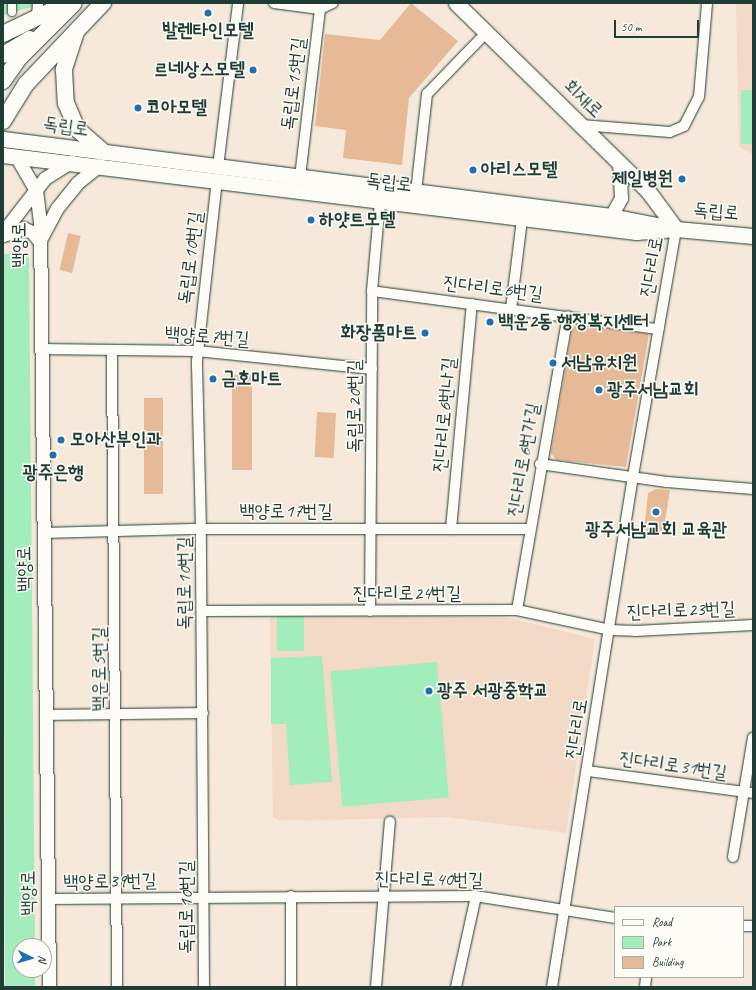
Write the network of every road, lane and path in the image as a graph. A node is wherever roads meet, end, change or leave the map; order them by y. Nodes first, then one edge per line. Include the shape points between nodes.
1 (12, 3) edge
2 (67, 3) edge
3 (74, 3) edge
4 (103, 3) edge
5 (238, 3) edge
6 (274, 3) edge
7 (333, 3) edge
8 (456, 3) edge
9 (707, 3) edge
10 (320, 9) junction
11 (38, 10) edge
12 (12, 12) dead end
13 (53, 25) junction
14 (77, 29) junction
15 (486, 33) junction
16 (3, 34) edge
17 (3, 55) edge
18 (3, 81) edge
19 (3, 121) edge
20 (581, 125) junction
21 (3, 139) edge
22 (10, 156) edge
23 (101, 159) junction
24 (71, 162) junction
25 (619, 163) junction
26 (218, 174) junction
27 (300, 176) junction
28 (36, 190) junction
29 (416, 192) junction
30 (380, 202) junction
31 (611, 216) junction
32 (522, 219) junction
33 (676, 229) junction
34 (3, 232) edge
35 (3, 235) edge
36 (753, 236) edge
37 (40, 242) junction
38 (372, 291) junction
39 (472, 304) junction
40 (511, 309) junction
41 (568, 316) junction
42 (658, 329) junction
43 (40, 349) junction
44 (112, 351) junction
45 (197, 351) junction
46 (372, 369) junction
47 (540, 464) junction
48 (633, 476) junction
49 (753, 489) edge
50 (371, 528) junction
51 (201, 529) junction
52 (452, 529) junction
53 (529, 529) junction
54 (116, 532) junction
55 (43, 533) junction
56 (517, 610) junction
57 (202, 611) junction
58 (370, 611) junction
59 (753, 625) edge
60 (610, 630) junction
61 (203, 713) junction
62 (46, 715) junction
63 (117, 715) junction
64 (753, 738) edge
65 (588, 772) junction
66 (748, 792) edge
67 (390, 822) dead end
68 (733, 856) dead end
69 (291, 896) junction
70 (384, 896) junction
71 (476, 896) junction
72 (204, 897) junction
73 (116, 899) junction
74 (48, 900) junction
75 (565, 909) junction
76 (614, 918) edge
77 (48, 987) edge
78 (117, 987) edge
79 (204, 987) edge
80 (291, 987) edge
81 (376, 987) edge
82 (456, 987) edge
83 (552, 987) edge

1 - 12 street
2 - 11 main road
3 - 13 main road
4 - 14 main road
5 - 26 street
6 - 10 street
7 - 10 street
8 - 15 main road, 회재로
9 - 20 street via 699,97 684,126 670,132
10 - 27 street, 독립로15번길
11 - 16 main road
13 - 17 main road
13 - 18 main road via 20,57
14 - 19 main road via 26,84
14 - 23 main road via 64,70 66,103 77,129
15 - 20 main road, 회재로
15 - 29 street via 427,94
20 - 25 main road, 회재로
21 - 23 main road, 독립로
22 - 24 main road, 독립로
22 - 28 street, 백양로
23 - 24 main road, 독립로
23 - 26 main road, 독립로
23 - 37 street, 독립로 via 68,194
24 - 28 street via 57,168
25 - 31 street via 621,198
25 - 33 main road, 회재로 via 648,191
26 - 27 main road, 독립로
26 - 30 main road, 독립로
26 - 45 street, 독립로10번길
27 - 29 main road, 독립로
28 - 34 street
28 - 37 street, 백양로
29 - 31 main road, 독립로
30 - 32 main road, 독립로
30 - 38 street, 독립로20번길
31 - 33 main road, 독립로
32 - 33 main road, 독립로 via 636,232
32 - 40 street
33 - 36 main road, 독립로
33 - 42 street, 진다리로
35 - 37 street via 23,228 32,232
37 - 43 street, 백양로
38 - 39 street, 진다리로6번길
38 - 46 street, 독립로20번길
39 - 40 street, 진다리로6번길
39 - 52 street, 진다리로6번나길
40 - 41 street, 진다리로6번길
41 - 42 street, 진다리로6번길
41 - 47 street, 진다리로6번가길
42 - 48 street, 진다리로
43 - 44 street, 백양로7번길
43 - 55 street, 백양로
44 - 45 street, 백양로7번길
44 - 54 street, 백운로5번길
45 - 46 street, 백양로7번길
45 - 51 street, 독립로10번길
46 - 50 street, 독립로20번길
47 - 48 street
47 - 53 street, 진다리로6번가길
48 - 49 street
48 - 60 street, 진다리로
50 - 51 street, 백양로17번길
50 - 52 street, 백양로17번길
50 - 58 street, 독립로20번길
51 - 54 street, 백양로17번길
51 - 57 street, 독립로10번길
52 - 53 street, 백양로17번길
53 - 56 street, 진다리로6번가길
54 - 55 street, 백양로17번길
54 - 63 street, 백운로5번길
55 - 62 street, 백양로
56 - 58 street, 진다리로24번길
56 - 60 street, 진다리로24번길
57 - 58 street, 진다리로24번길
57 - 61 street, 독립로10번길
59 - 60 street, 진다리로23번길 via 679,631
60 - 65 street, 진다리로
61 - 63 street
61 - 72 street, 독립로10번길
62 - 63 street
62 - 74 street, 백양로
63 - 73 street, 백운로5번길
64 - 66 street
65 - 66 street, 진다리로31번길
65 - 75 street, 진다리로
66 - 68 street
67 - 70 street
69 - 70 street, 진다리로40번길
69 - 72 street, 백양로39번길
69 - 80 street
70 - 71 street, 진다리로40번길
70 - 81 street
71 - 75 street, 진다리로40번길
71 - 82 street
72 - 73 street, 백양로39번길
72 - 79 street, 독립로10번길
73 - 74 street, 백양로39번길
73 - 78 street, 백운로5번길
74 - 77 street, 백양로
75 - 76 street, 진다리로40번길
75 - 83 street, 진다리로

